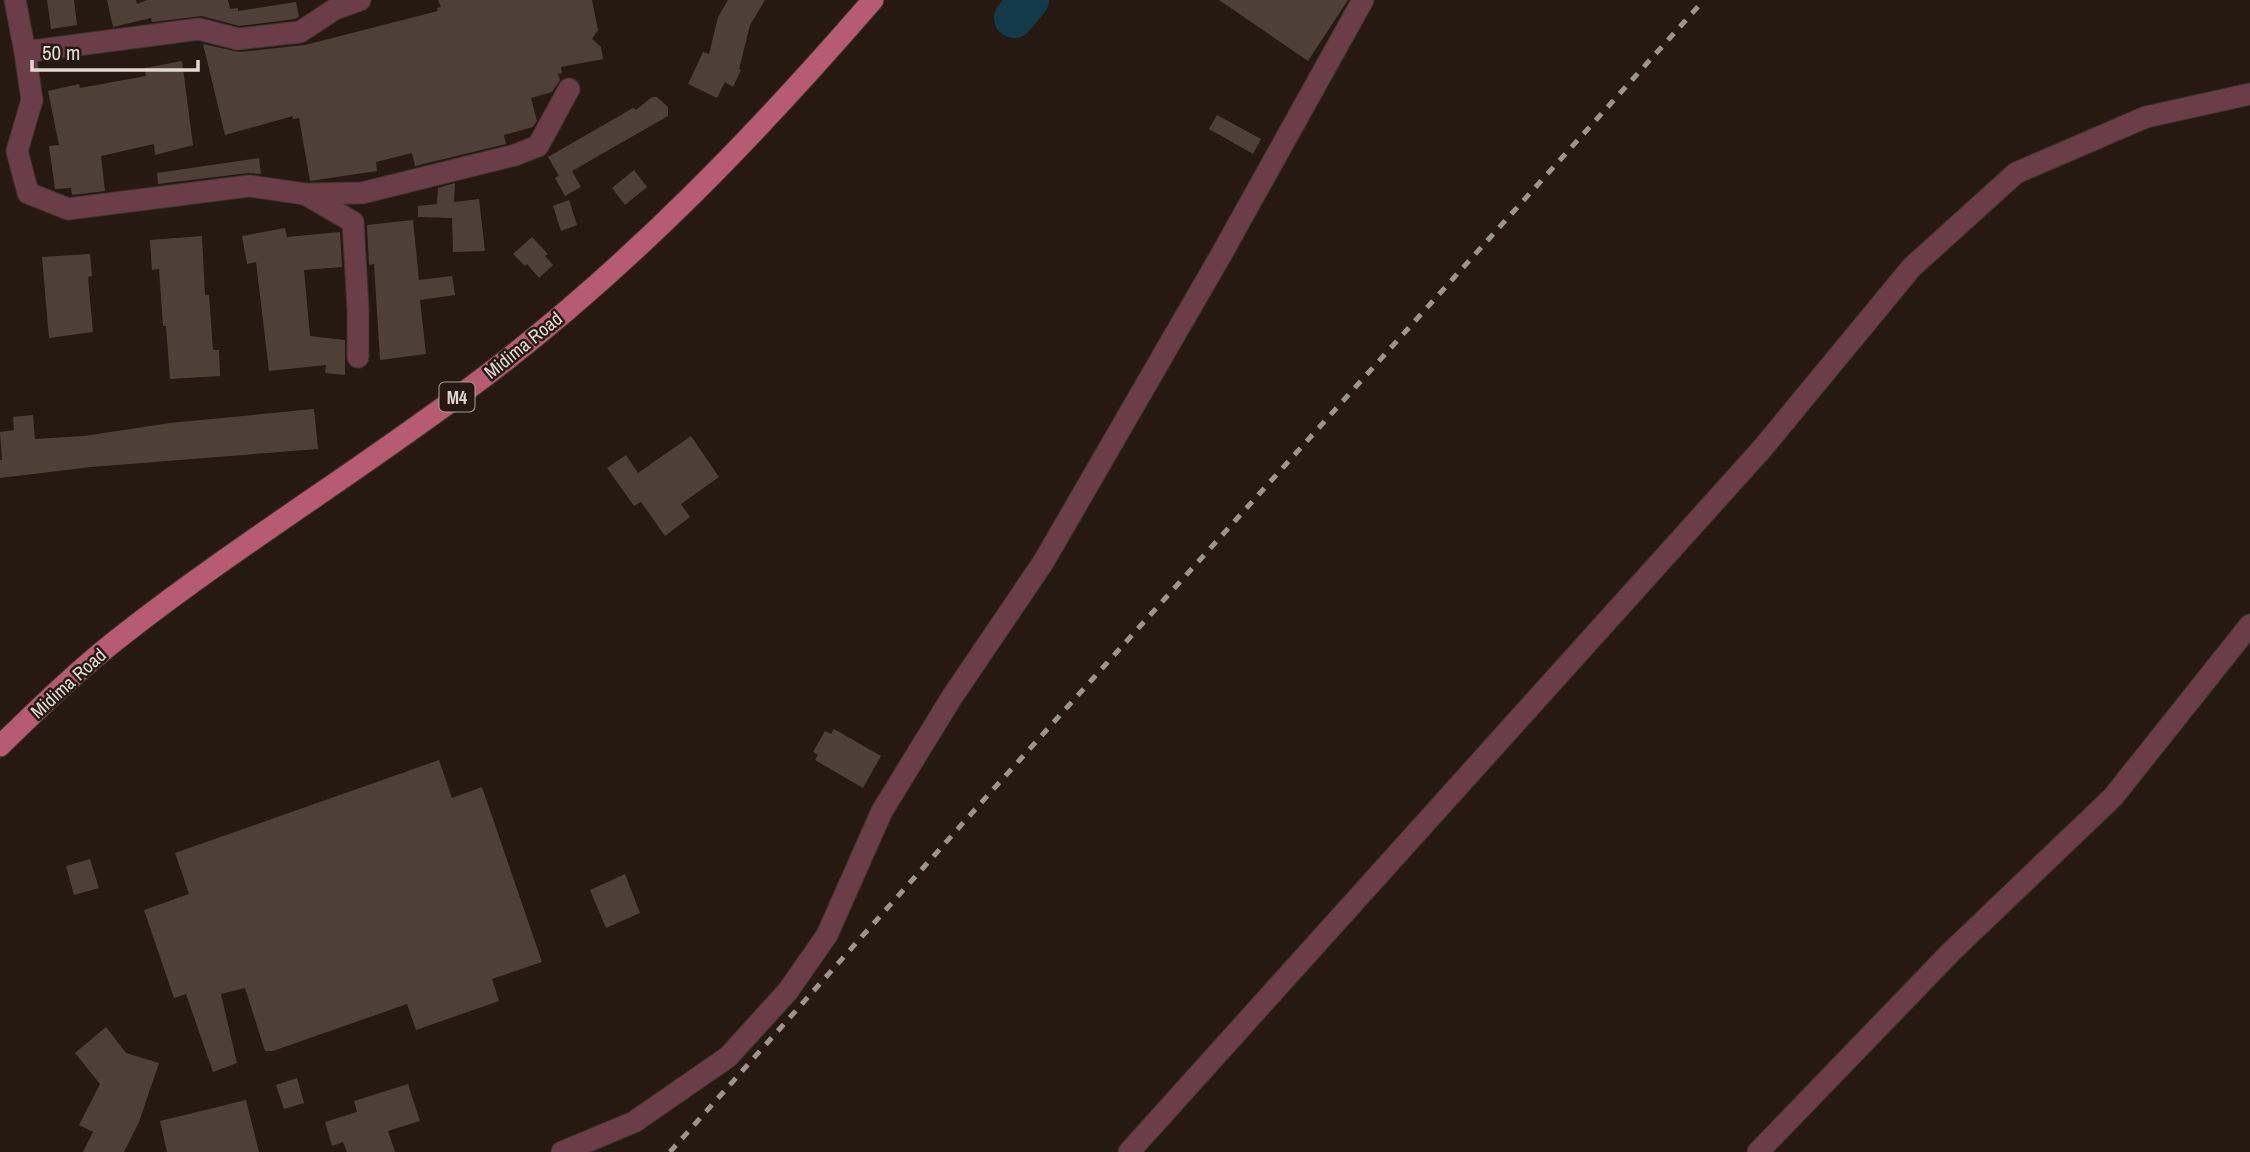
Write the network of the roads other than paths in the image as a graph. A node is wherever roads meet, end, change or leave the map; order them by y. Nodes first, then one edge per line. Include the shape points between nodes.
1 (15, 0) edge
2 (360, 0) edge
3 (873, 0) edge
4 (1363, 0) edge
5 (25, 52) junction
6 (569, 89) dead end
7 (2250, 94) edge
8 (305, 194) junction
9 (358, 357) dead end
10 (2250, 625) edge
11 (0, 747) edge
12 (562, 1152) edge
13 (1129, 1152) edge
14 (1758, 1152) edge

1 - 5 street
2 - 5 street via 335,9 300,32 239,39 199,29
3 - 11 main road, Midima Road / M4 via 701,187 578,301 407,435 123,635
4 - 12 street via 1044,561 952,696 882,811 827,935 789,992 728,1057 634,1122
5 - 8 street via 32,100 17,150 28,193 68,209 249,186
6 - 8 street via 538,146 362,193
7 - 13 street via 2146,117 2016,173 1912,267 1761,450
8 - 9 street via 353,222
10 - 14 street via 2113,797 1952,951

